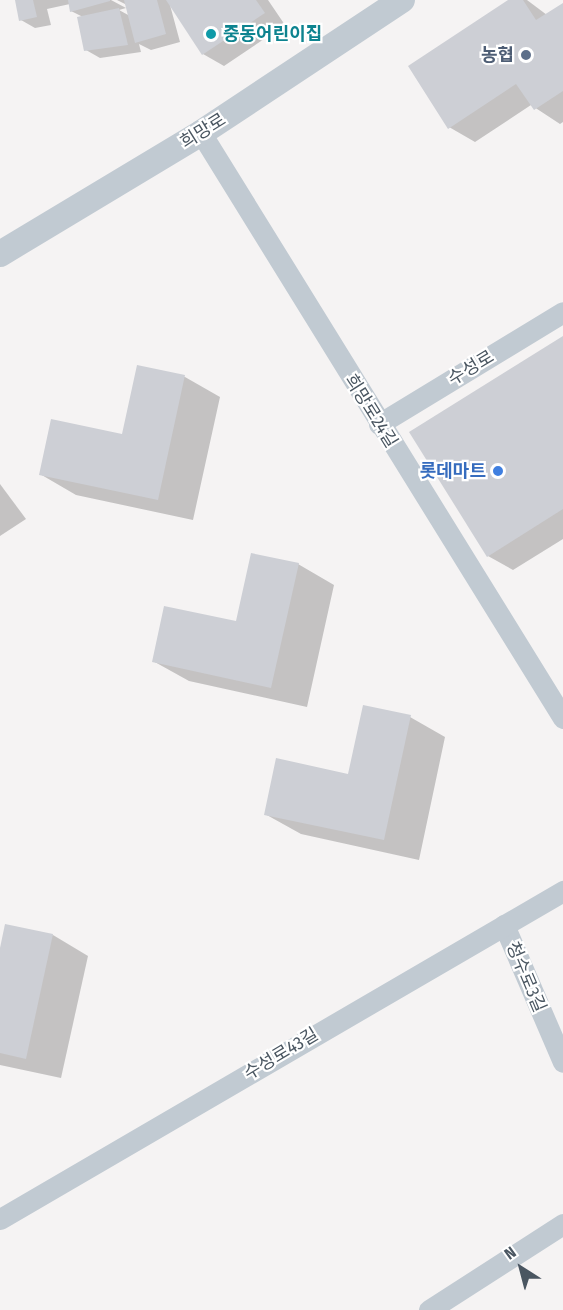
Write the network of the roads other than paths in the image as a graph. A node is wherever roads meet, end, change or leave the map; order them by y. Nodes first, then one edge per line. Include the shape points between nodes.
1 (402, 0) edge
2 (201, 133) junction
3 (0, 254) edge
4 (563, 312) edge
5 (380, 424) junction
6 (563, 718) edge
7 (563, 891) edge
8 (504, 926) junction
9 (563, 1062) edge
10 (0, 1220) edge
11 (563, 1224) edge
12 (429, 1310) edge

1 - 2 street, 희망로
2 - 3 street, 희망로
2 - 5 street, 희망로24길
4 - 5 street, 수성로
5 - 6 street, 희망로24길
7 - 8 street, 수성로43길
8 - 9 street, 청수로3길
8 - 10 street, 수성로43길
11 - 12 street

